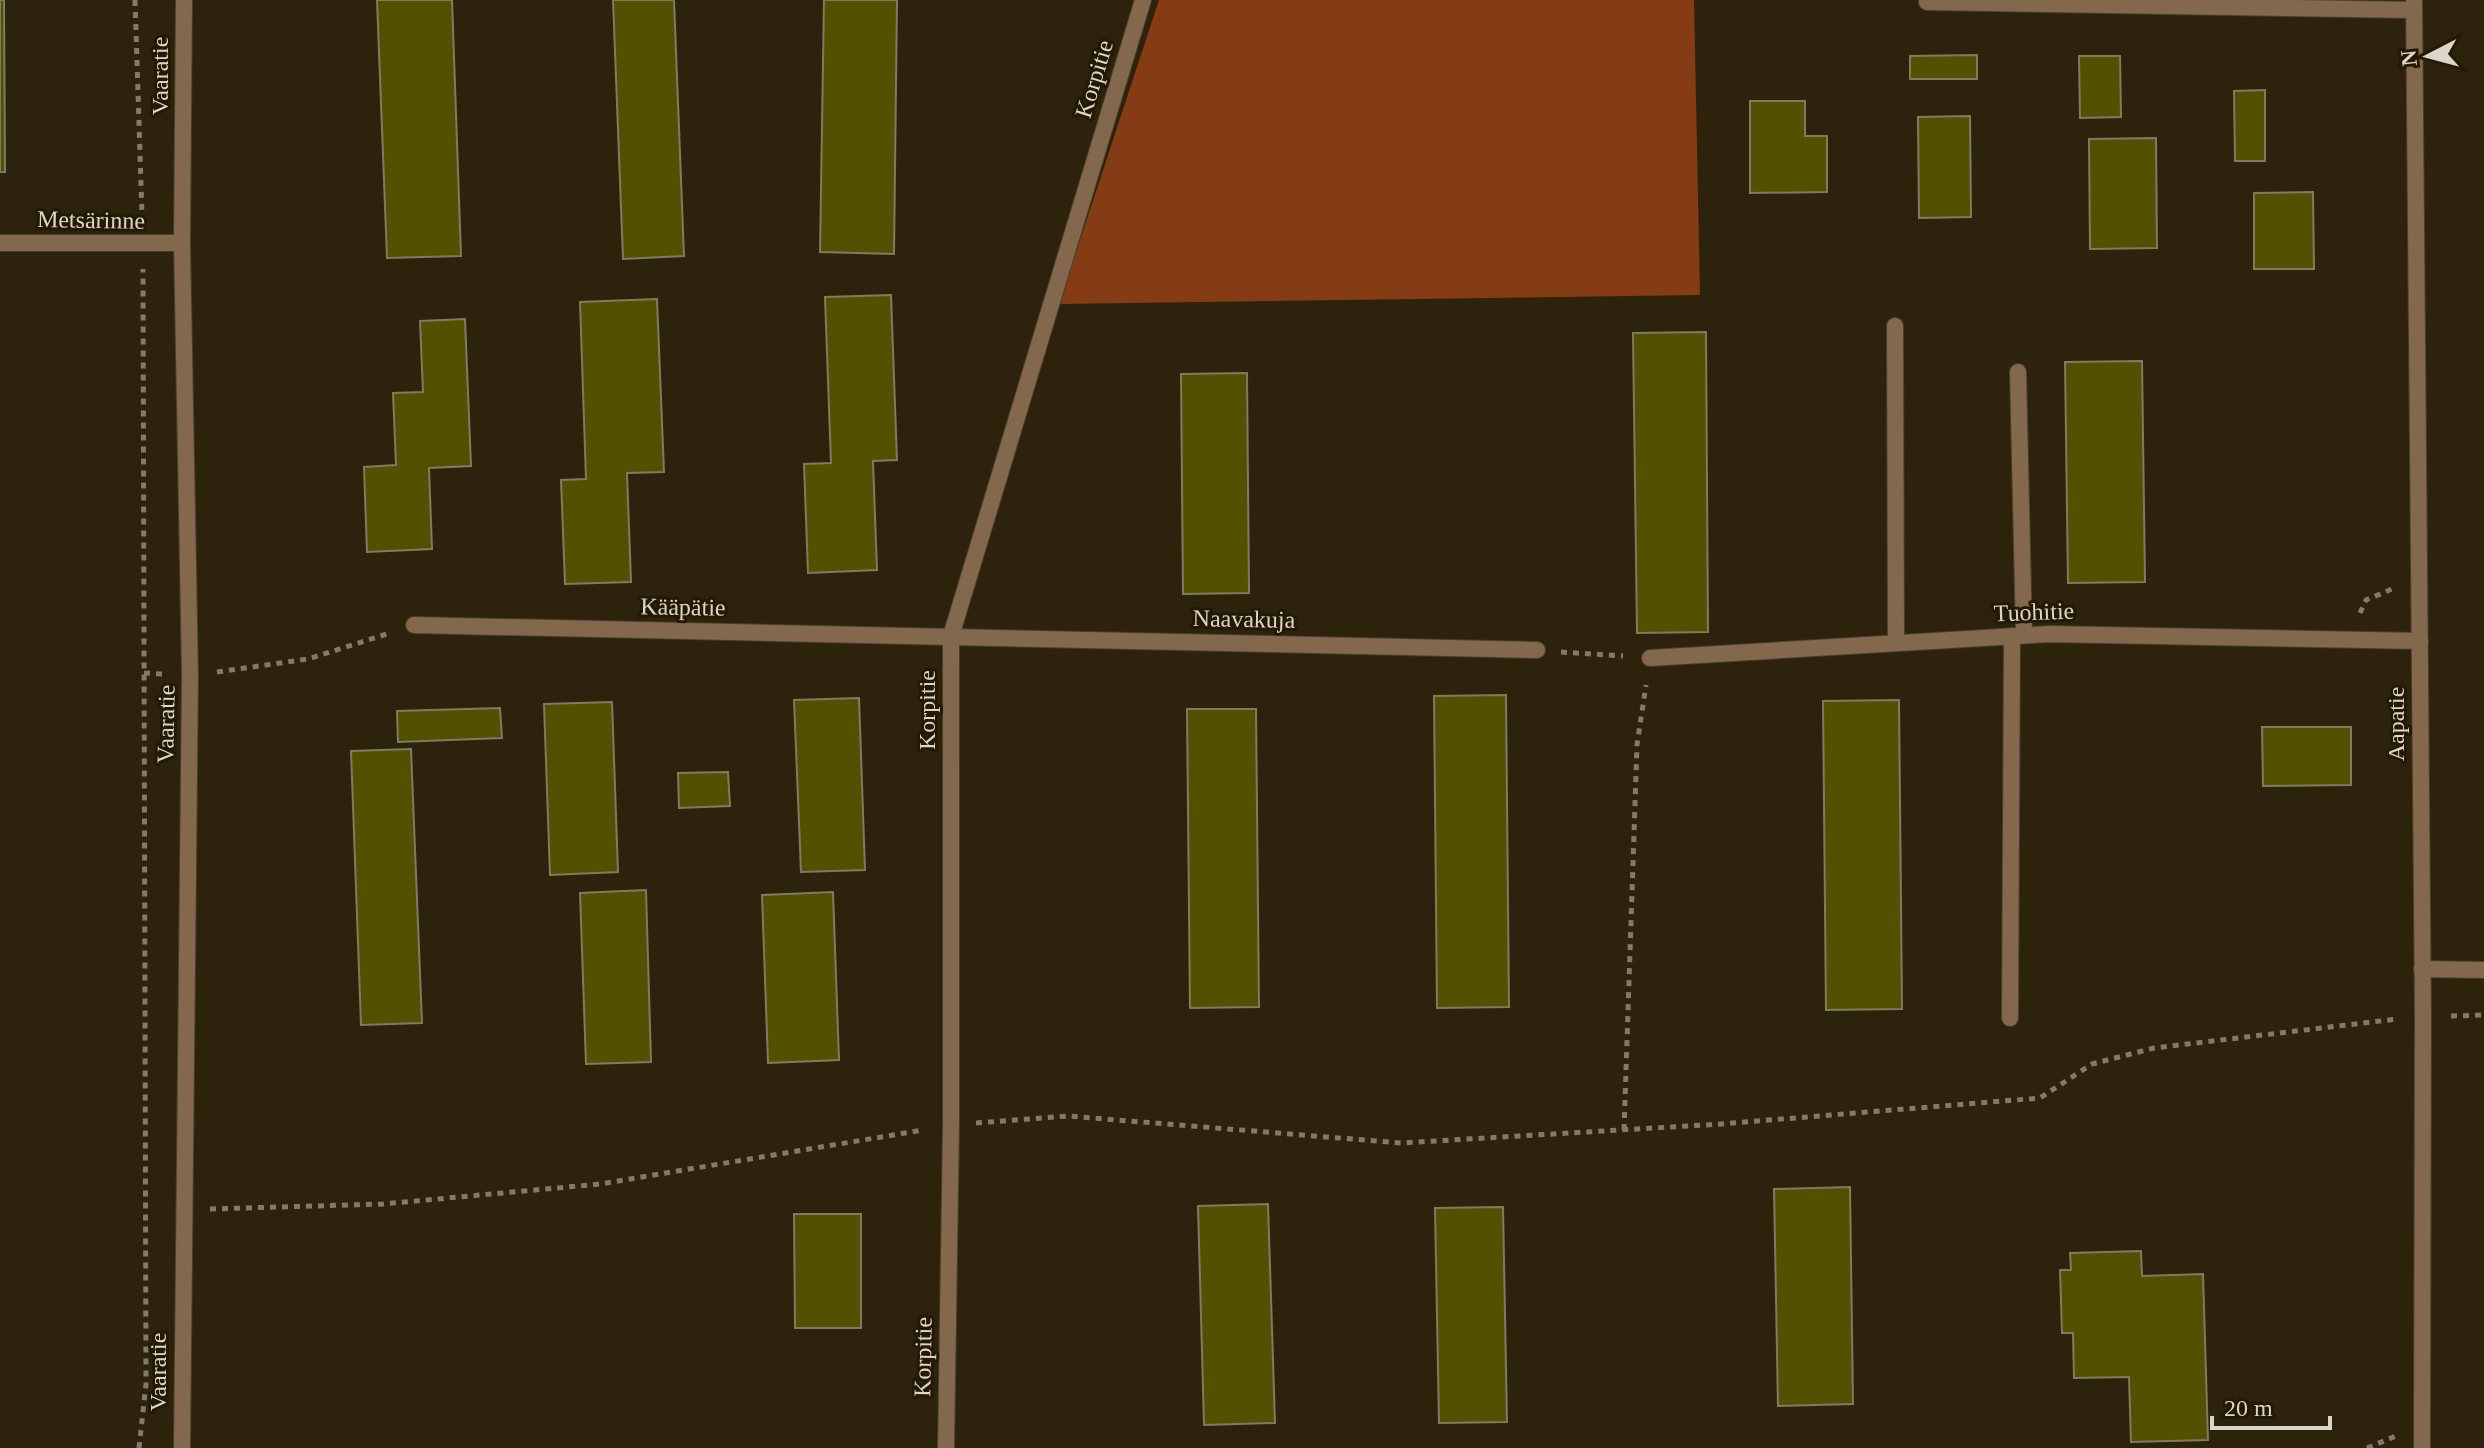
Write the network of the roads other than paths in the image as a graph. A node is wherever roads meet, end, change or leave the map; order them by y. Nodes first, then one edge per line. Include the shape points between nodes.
1 (184, 0) edge
2 (1143, 0) edge
3 (1927, 2) dead end
4 (2414, 5) edge
5 (0, 243) edge
6 (182, 243) junction
7 (1895, 326) dead end
8 (2018, 372) dead end
9 (414, 625) road end
10 (2018, 635) junction
11 (951, 636) junction
12 (2420, 641) junction
13 (1896, 643) junction
14 (1537, 650) road end
15 (1650, 658) road end
16 (2422, 969) junction
17 (2484, 970) edge
18 (2010, 1018) dead end
19 (182, 1448) edge
20 (946, 1448) edge
21 (2422, 1448) edge

1 - 6 street, Vaaratie
2 - 11 street, Korpitie
3 - 4 street
4 - 12 street, Aapatie
5 - 6 street, Metsärinne
6 - 19 street, Vaaratie via 190,675
7 - 13 street
8 - 10 street
9 - 11 street, Kääpätie
10 - 12 street, Tuohitie
10 - 13 street, Tuohitie
10 - 18 street
11 - 14 street, Naavakuja
11 - 20 street, Korpitie
12 - 16 street, Aapatie
13 - 15 street, Tuohitie
16 - 17 street
16 - 21 street, Aapatie

